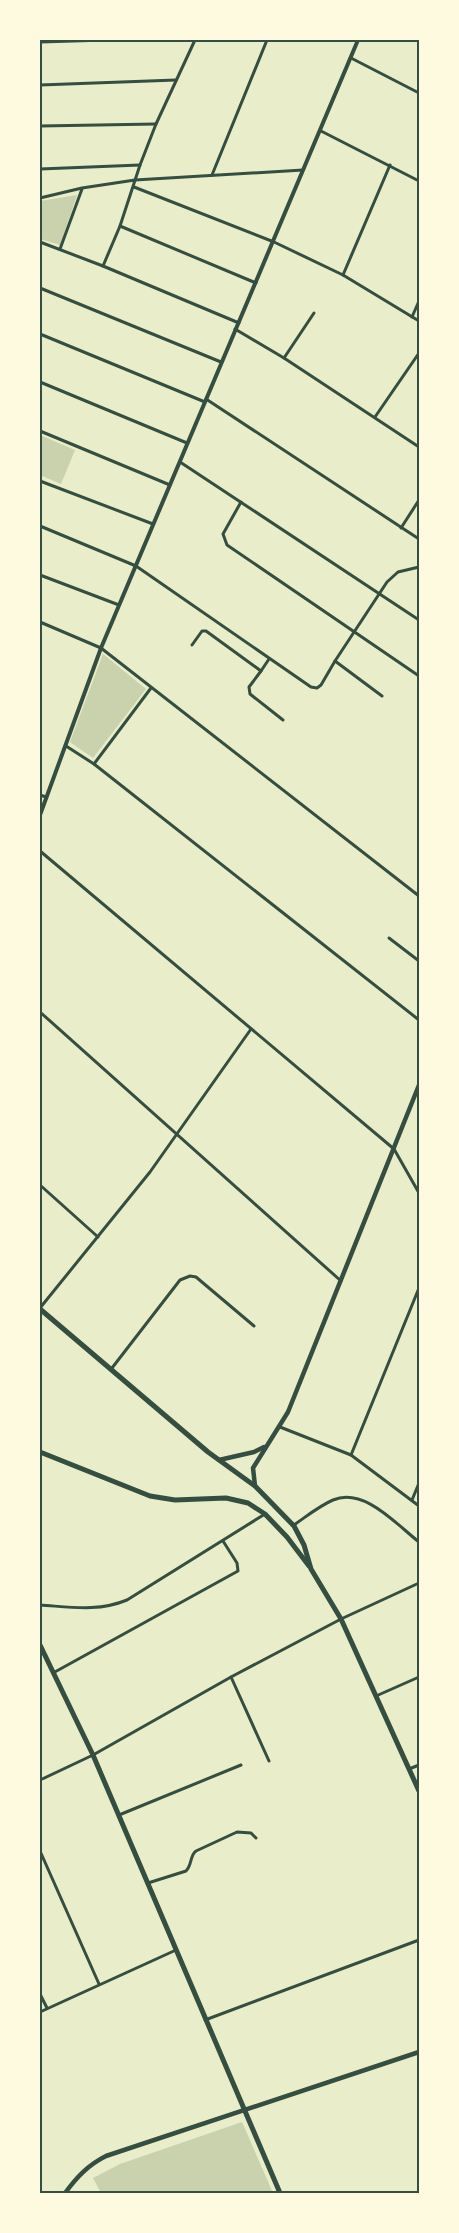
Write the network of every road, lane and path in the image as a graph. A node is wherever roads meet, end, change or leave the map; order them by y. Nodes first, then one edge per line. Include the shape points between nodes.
1 (107, 40) edge
2 (196, 40) edge
3 (267, 40) edge
4 (358, 40) edge
5 (40, 42) edge
6 (351, 58) junction
7 (176, 80) junction
8 (40, 85) edge
9 (419, 92) edge
10 (156, 124) junction
11 (40, 126) edge
12 (321, 131) junction
13 (140, 165) junction
14 (390, 165) junction
15 (40, 169) edge
16 (303, 170) junction
17 (212, 175) junction
18 (135, 180) junction
19 (419, 181) edge
20 (134, 187) junction
21 (82, 188) junction
22 (40, 198) edge
23 (120, 226) junction
24 (40, 242) edge
25 (274, 242) junction
26 (60, 249) junction
27 (102, 266) junction
28 (343, 275) junction
29 (257, 284) junction
30 (40, 288) edge
31 (419, 301) edge
32 (314, 313) dead end
33 (412, 317) junction
34 (419, 321) edge
35 (238, 323) junction
36 (235, 329) junction
37 (40, 334) edge
38 (419, 353) edge
39 (284, 358) junction
40 (221, 362) junction
41 (40, 382) edge
42 (205, 400) junction
43 (376, 417) junction
44 (40, 431) edge
45 (188, 443) junction
46 (419, 447) edge
47 (180, 462) junction
48 (40, 480) edge
49 (170, 485) junction
50 (419, 500) edge
51 (241, 502) junction
52 (153, 524) junction
53 (40, 526) edge
54 (401, 528) junction
55 (419, 539) edge
56 (136, 566) junction
57 (419, 567) edge
58 (40, 575) edge
59 (379, 594) junction
60 (119, 605) junction
61 (419, 620) edge
62 (40, 622) edge
63 (353, 633) junction
64 (192, 645) dead end
65 (101, 648) junction
66 (269, 658) junction
67 (335, 661) junction
68 (261, 671) junction
69 (419, 676) edge
70 (152, 688) junction
71 (382, 696) dead end
72 (283, 720) dead end
73 (66, 746) junction
74 (94, 764) junction
75 (40, 795) edge
76 (46, 797) junction
77 (40, 815) edge
78 (40, 851) edge
79 (419, 896) edge
80 (389, 938) dead end
81 (419, 961) edge
82 (40, 1012) edge
83 (419, 1020) edge
84 (251, 1029) junction
85 (419, 1085) edge
86 (177, 1135) junction
87 (394, 1149) junction
88 (40, 1185) edge
89 (419, 1194) edge
90 (98, 1237) junction
91 (341, 1281) junction
92 (419, 1288) edge
93 (40, 1308) edge
94 (254, 1326) dead end
95 (112, 1368) junction
96 (280, 1427) junction
97 (267, 1444) junction
98 (40, 1452) edge
99 (351, 1455) junction
100 (219, 1460) junction
101 (419, 1483) edge
102 (257, 1488) junction
103 (412, 1500) junction
104 (419, 1506) edge
105 (265, 1514) junction
106 (294, 1526) junction
107 (223, 1541) junction
108 (419, 1542) edge
109 (311, 1569) junction
110 (419, 1584) edge
111 (40, 1605) edge
112 (341, 1619) junction
113 (40, 1645) edge
114 (53, 1673) junction
115 (231, 1677) junction
116 (419, 1677) edge
117 (376, 1696) junction
118 (92, 1755) junction
119 (269, 1761) dead end
120 (241, 1765) dead end
121 (419, 1765) edge
122 (410, 1770) junction
123 (40, 1780) edge
124 (419, 1790) edge
125 (118, 1816) junction
126 (256, 1838) dead end
127 (40, 1852) edge
128 (146, 1883) junction
129 (419, 1940) edge
130 (176, 1950) junction
131 (99, 1984) junction
132 (40, 1994) edge
133 (47, 2008) junction
134 (40, 2012) edge
135 (204, 2020) junction
136 (419, 2052) edge
137 (244, 2111) junction
138 (65, 2193) edge
139 (280, 2193) edge

1 - 5 street
2 - 7 street
3 - 17 street
4 - 6 street
6 - 9 street
6 - 12 street
7 - 8 street
7 - 10 street
10 - 11 street
10 - 13 street
12 - 14 street
12 - 16 street
13 - 15 street
13 - 18 street
14 - 19 street
14 - 28 street
16 - 17 street
16 - 25 street
17 - 18 street
18 - 20 street
18 - 21 street
20 - 23 street
20 - 25 street
21 - 22 street
21 - 26 street
23 - 27 street
23 - 29 street
24 - 26 street
25 - 28 street
25 - 29 street
26 - 27 street
27 - 35 street
28 - 33 street
29 - 35 street
30 - 40 street
31 - 33 street
32 - 39 street
33 - 34 street
35 - 36 street
36 - 39 street
36 - 40 street
37 - 42 street
38 - 43 street
39 - 43 street
40 - 42 street
41 - 45 street
42 - 45 street
42 - 54 street
43 - 46 street
44 - 49 street
45 - 47 street
47 - 49 street
47 - 51 street
48 - 52 street
49 - 52 street
50 - 54 street
51 - 59 street
51 - 63 street via 223,534 227,545
52 - 56 street
53 - 56 street
54 - 55 street
56 - 60 street
56 - 66 street
57 - 59 street via 392,576
58 - 60 street
59 - 61 street
59 - 63 street
60 - 65 street
62 - 65 street
63 - 67 street
63 - 69 street
64 - 68 street via 202,631 206,631
65 - 70 street
65 - 73 street
66 - 67 street via 315,688
66 - 68 street
67 - 71 street
68 - 72 street via 250,687 250,694
70 - 74 street
70 - 79 street
73 - 74 street
73 - 76 street
74 - 83 street
75 - 76 street
76 - 77 street
78 - 84 street
80 - 81 street
82 - 86 street
84 - 86 street
84 - 87 street
85 - 87 main road
86 - 90 street
86 - 91 street
87 - 89 street
87 - 91 main road
88 - 90 street
90 - 93 street
91 - 96 main road
92 - 99 street
93 - 95 main road
94 - 95 street via 196,1277 185,1278 180,1280
95 - 100 main road
96 - 97 main road
96 - 99 street
97 - 100 main road via 254,1452
97 - 102 main road via 253,1468
98 - 105 main road via 150,1496 175,1500 240,1500
99 - 103 street
100 - 102 main road
101 - 103 street
102 - 106 main road
103 - 104 street
105 - 107 street
105 - 109 main road
106 - 108 street via 334,1499 355,1497 368,1501
106 - 109 main road
107 - 111 street via 116,1605 100,1609
107 - 114 street via 237,1563 238,1571
109 - 112 main road
110 - 112 street
112 - 115 street
112 - 117 main road
113 - 114 main road
114 - 118 main road
115 - 118 street
115 - 119 street
116 - 117 street
117 - 122 main road
118 - 123 street
118 - 125 main road
120 - 125 street
121 - 122 street
122 - 124 main road
125 - 128 main road
126 - 128 street via 251,1833 237,1832 193,1853 186,1871
127 - 131 street
128 - 130 main road
129 - 135 street
130 - 131 street
130 - 135 main road
131 - 133 street
132 - 133 street
133 - 134 street
135 - 137 main road
136 - 137 main road
137 - 138 main road via 141,2143 96,2161 76,2178
137 - 139 main road

